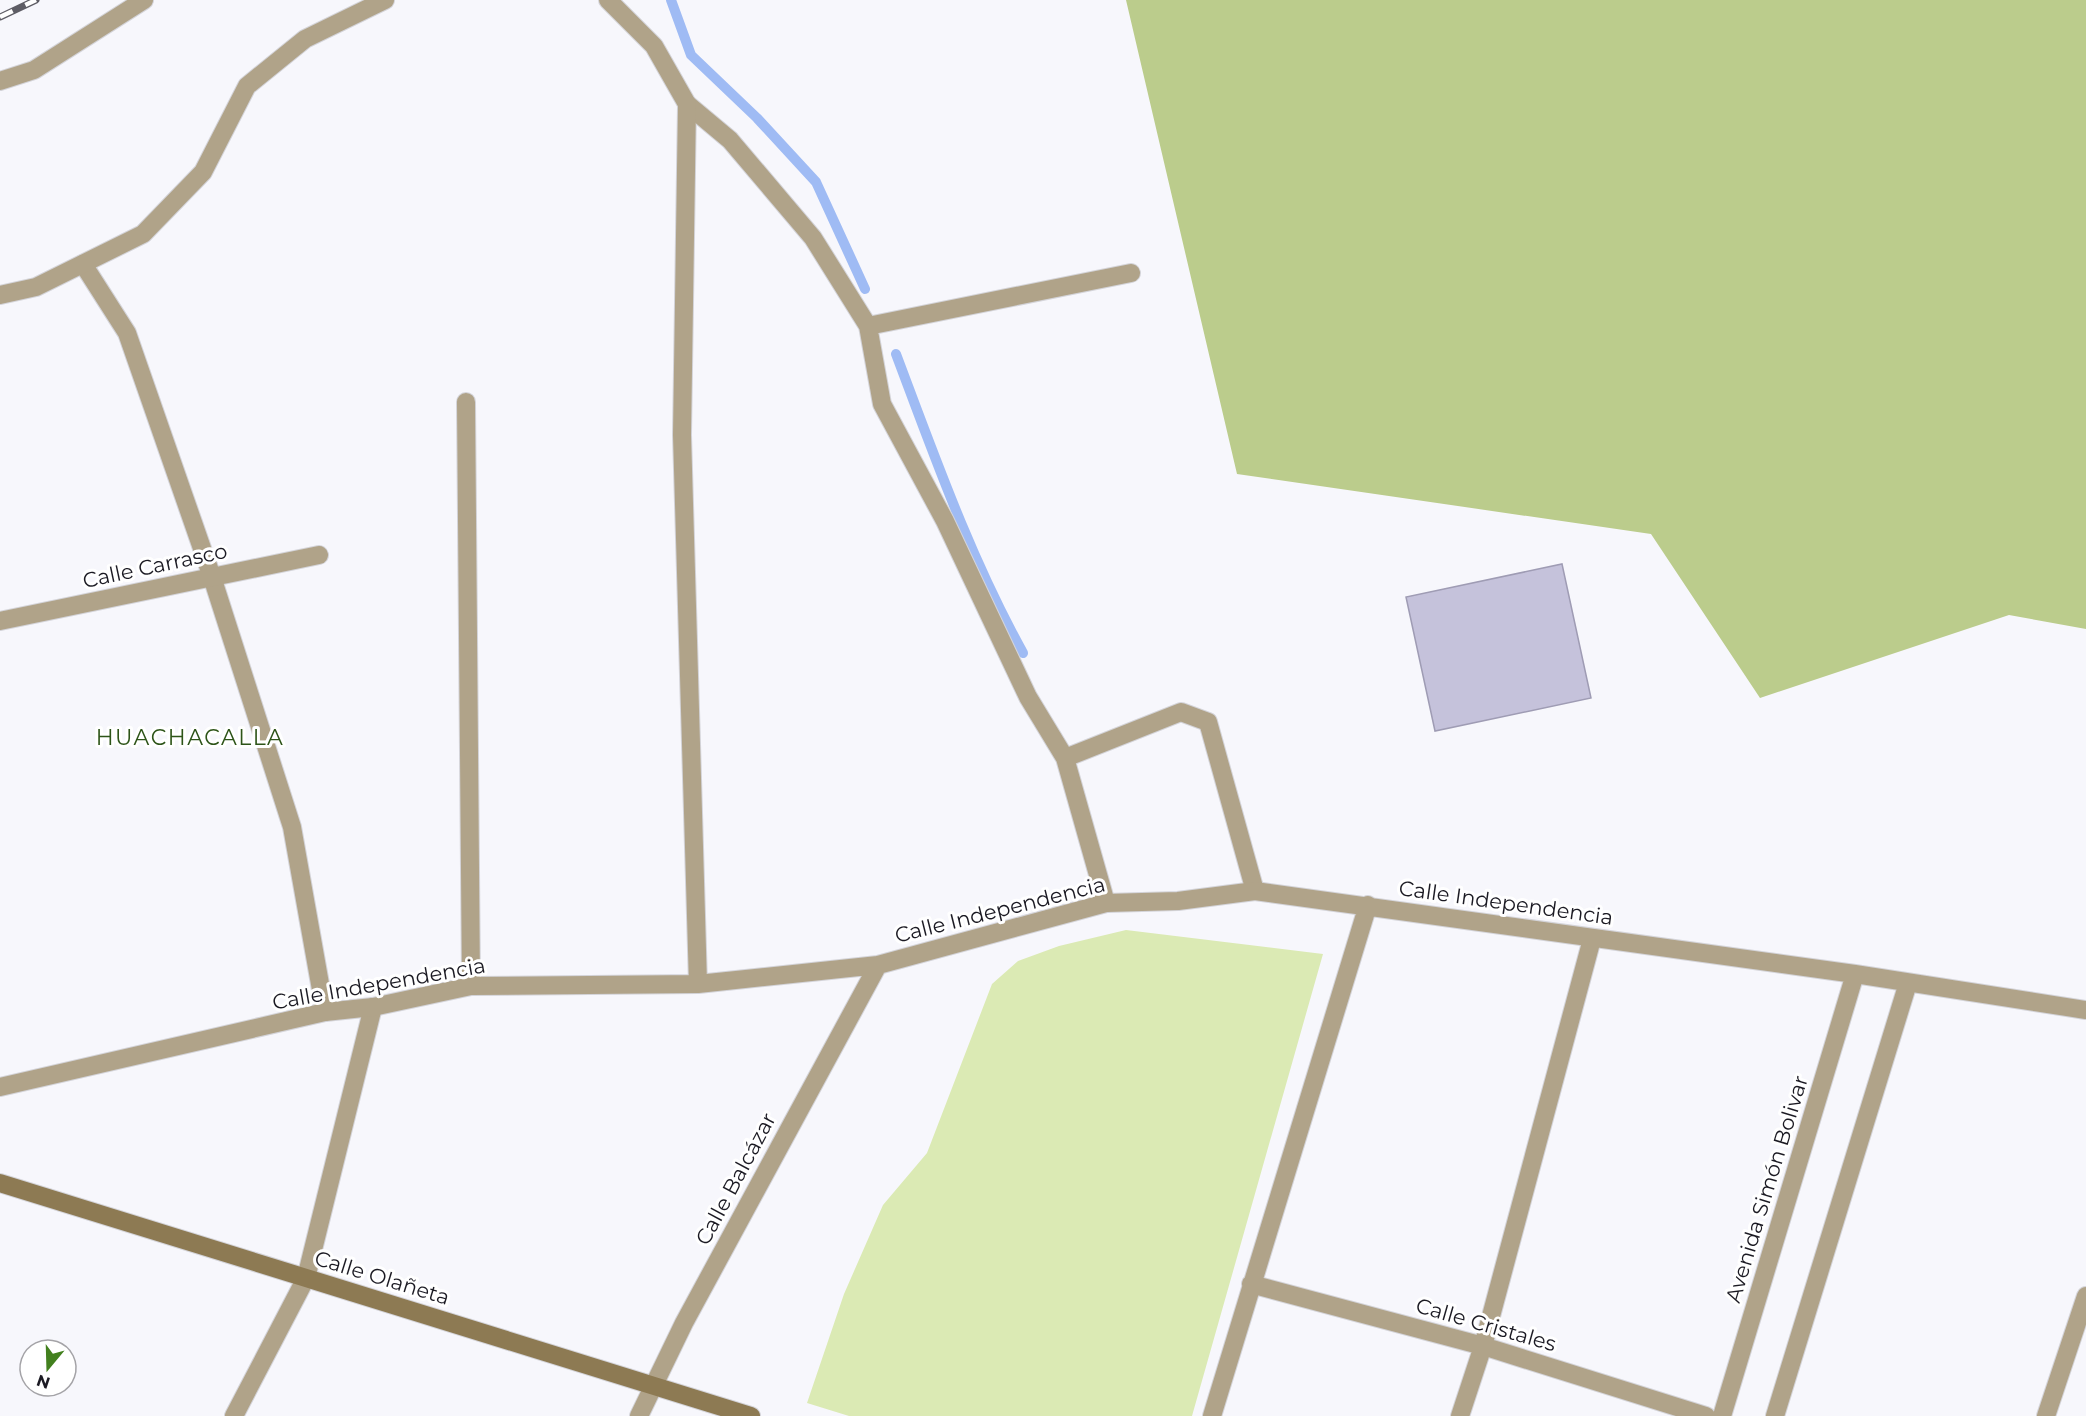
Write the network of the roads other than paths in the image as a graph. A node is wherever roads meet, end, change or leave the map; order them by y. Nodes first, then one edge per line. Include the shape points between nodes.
1 (144, 0) edge
2 (385, 0) edge
3 (608, 0) edge
4 (0, 81) edge
5 (687, 104) junction
6 (83, 264) junction
7 (1131, 273) dead end
8 (0, 295) edge
9 (868, 326) junction
10 (466, 402) dead end
11 (319, 555) dead end
12 (212, 577) junction
13 (0, 621) edge
14 (1065, 758) junction
15 (1255, 891) junction
16 (1106, 903) junction
17 (1368, 905) junction
18 (1592, 939) junction
19 (878, 965) junction
20 (1855, 974) junction
21 (1908, 983) junction
22 (698, 984) junction
23 (471, 986) junction
24 (373, 1007) junction
25 (2086, 1010) edge
26 (325, 1012) junction
27 (0, 1087) edge
28 (0, 1183) edge
29 (306, 1278) junction
30 (1251, 1284) junction
31 (2086, 1296) edge
32 (1483, 1346) junction
33 (653, 1385) junction
34 (234, 1416) edge
35 (639, 1416) edge
36 (751, 1416) edge
37 (1212, 1416) edge
38 (1460, 1416) edge
39 (1706, 1416) edge
40 (1722, 1416) edge
41 (1774, 1416) edge
42 (2046, 1416) edge

1 - 4 street via 34,70
2 - 6 street via 305,39 248,86 203,172 143,234
3 - 5 street via 654,46
5 - 9 street via 730,140 813,238
5 - 22 street via 682,435
6 - 8 street via 36,287
6 - 12 street via 127,333
7 - 9 street
9 - 14 street via 882,404 945,522 1028,697
10 - 23 street
11 - 12 street, Calle Carrasco
12 - 13 street, Calle Carrasco
12 - 26 street via 292,827
14 - 15 street via 1180,712 1208,722
14 - 16 street
15 - 16 street, Calle Independencia via 1178,901
15 - 17 street, Calle Independencia
16 - 19 street, Calle Independencia
17 - 18 street, Calle Independencia
17 - 30 street
18 - 20 street, Calle Independencia
18 - 32 street
19 - 22 street, Calle Independencia
19 - 33 street, Calle Balcázar
20 - 21 street, Calle Independencia
20 - 40 street, Avenida Simón Bolivar
21 - 25 street, Calle Independencia
21 - 41 street
22 - 23 street, Calle Independencia
23 - 24 street, Calle Independencia
24 - 26 street, Calle Independencia
24 - 29 street
26 - 27 street, Calle Independencia
28 - 29 street, Calle Olañeta
29 - 33 street, Calle Olañeta
29 - 34 street
30 - 32 street, Calle Cristales
30 - 37 street
31 - 42 street
32 - 38 street
32 - 39 street, Calle Cristales
33 - 35 street, Calle Balcázar
33 - 36 street, Calle Olañeta

